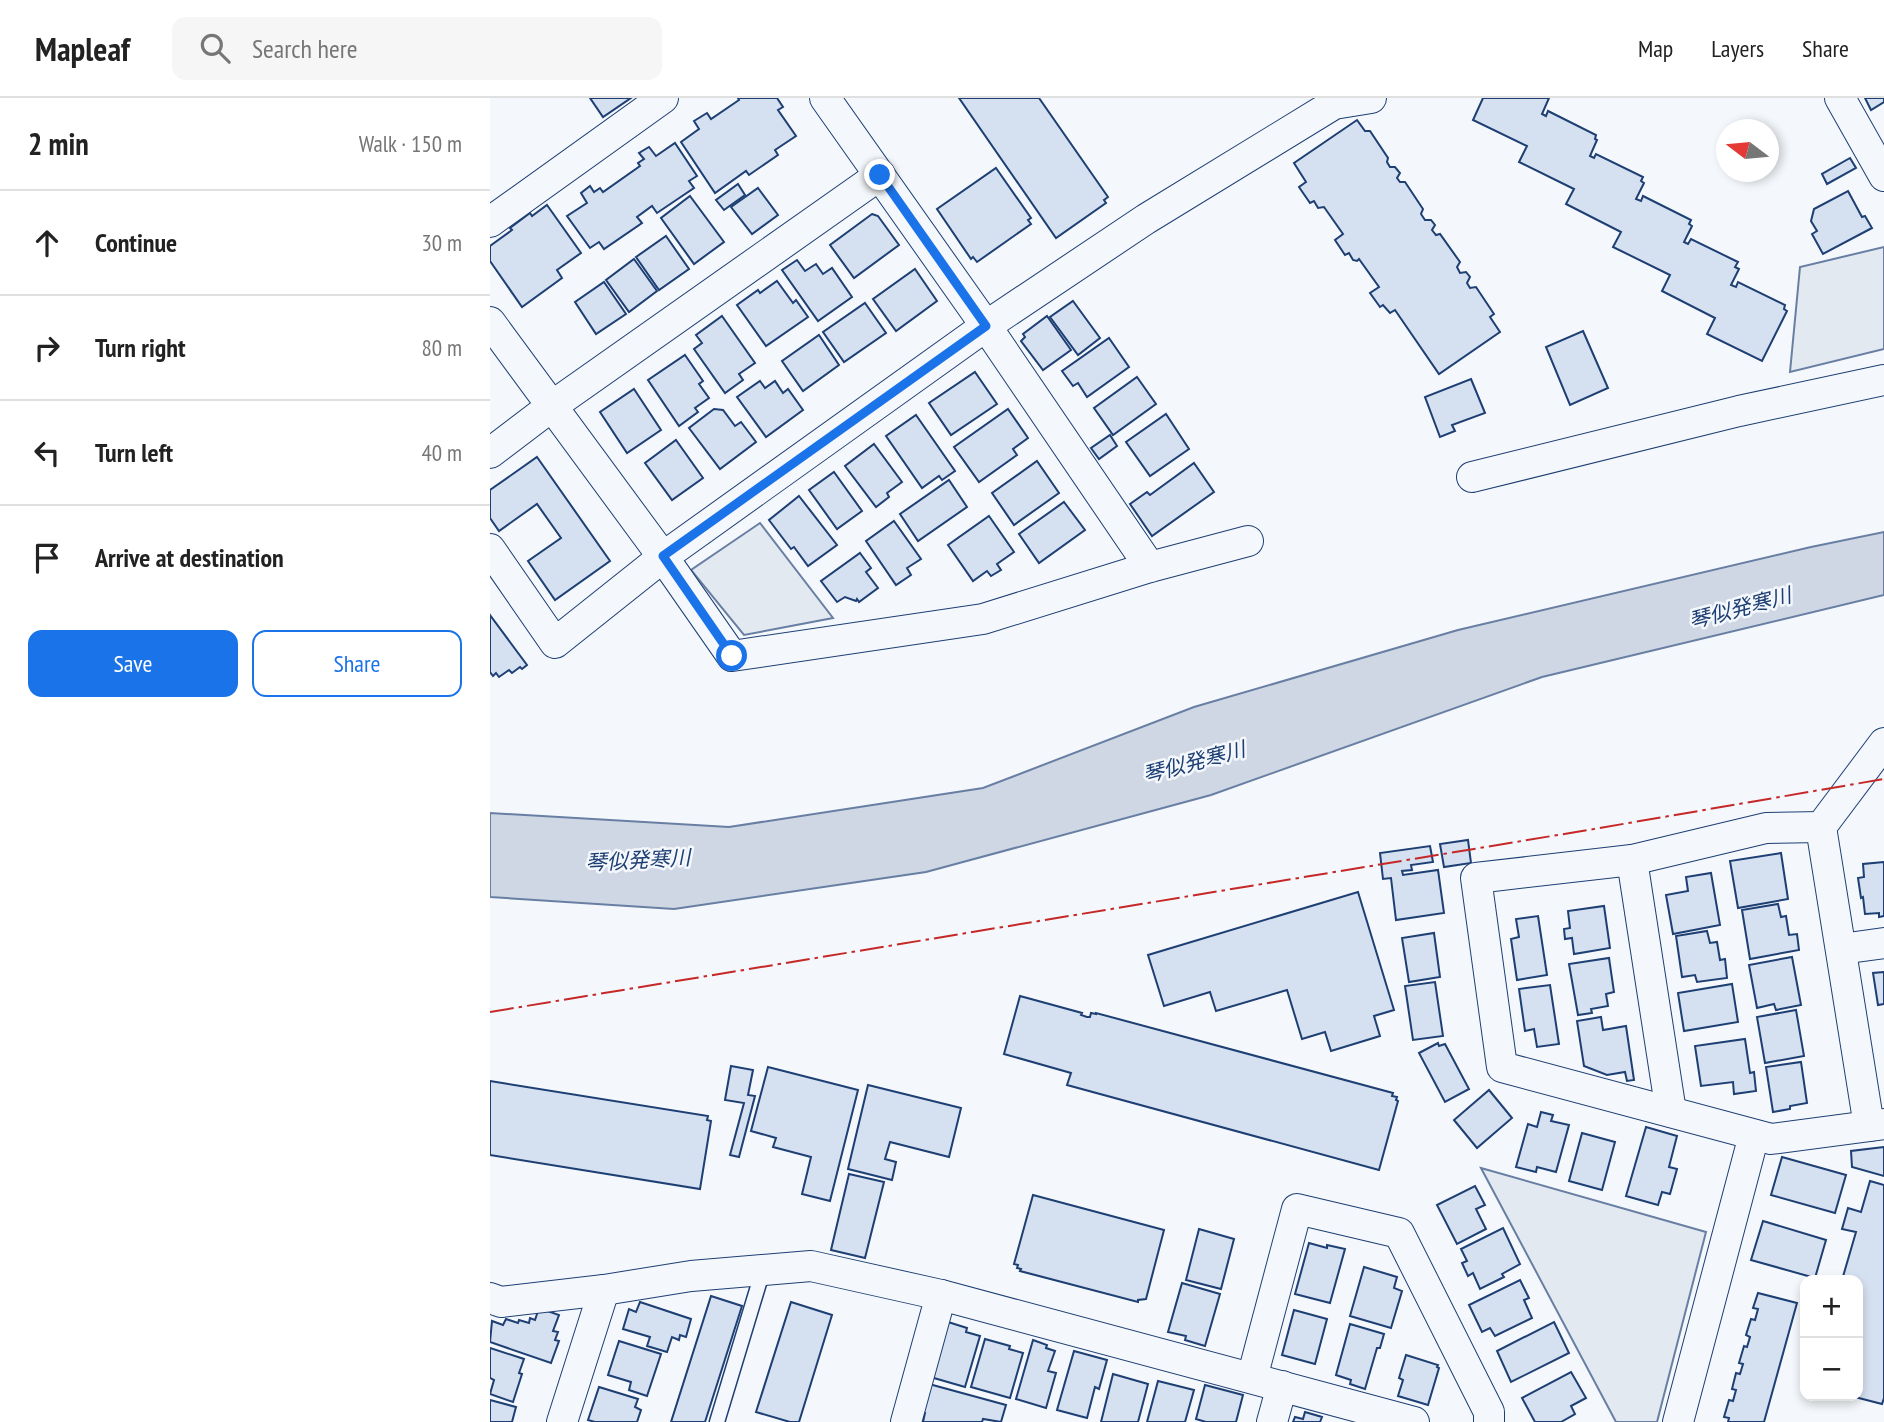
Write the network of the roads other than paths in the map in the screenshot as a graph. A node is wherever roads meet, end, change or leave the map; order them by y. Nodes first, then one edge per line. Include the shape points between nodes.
1 (663, 98) edge
2 (825, 98) edge
3 (1371, 98) edge
4 (1840, 98) edge
5 (880, 175) junction
6 (1884, 176) edge
7 (490, 222) edge
8 (490, 322) edge
9 (986, 326) junction
10 (1884, 380) edge
11 (552, 406) junction
12 (490, 453) edge
13 (1472, 477) dead end
14 (1248, 541) dead end
15 (490, 549) edge
16 (663, 556) junction
17 (1150, 567) junction
18 (1884, 743) edge
19 (1821, 827) junction
20 (1632, 860) junction
21 (1884, 943) edge
22 (1841, 949) junction
23 (1671, 1112) junction
24 (1877, 1125) edge
25 (1754, 1135) junction
26 (762, 1270) junction
27 (604, 1290) junction
28 (941, 1295) junction
29 (490, 1298) edge
30 (1252, 1378) junction
31 (1282, 1386) junction
32 (562, 1422) edge
33 (717, 1422) edge
34 (906, 1422) edge
35 (1272, 1422) edge
36 (1414, 1422) edge
37 (1489, 1422) edge
38 (1678, 1422) edge

1 - 7 street
2 - 5 street
3 - 9 street via 1334,104 1146,219
4 - 6 street
5 - 9 street
5 - 11 street
8 - 11 street
9 - 16 street
9 - 17 street
10 - 13 street
11 - 12 street
11 - 16 street
14 - 17 street
15 - 16 street via 555,643
16 - 17 street via 732,656 983,619
18 - 19 street
19 - 20 street via 1766,828
19 - 22 street
20 - 23 street
20 - 23 street via 1476,878 1502,1067
21 - 22 street
22 - 24 street
23 - 25 street
24 - 25 street via 1771,1139
25 - 38 street
26 - 27 street
26 - 28 street via 811,1266
26 - 33 lane
27 - 29 street via 501,1302
27 - 32 street
28 - 30 street
28 - 34 street
30 - 31 street
30 - 37 street via 1297,1209 1399,1233 1489,1412
31 - 35 street
31 - 36 street

